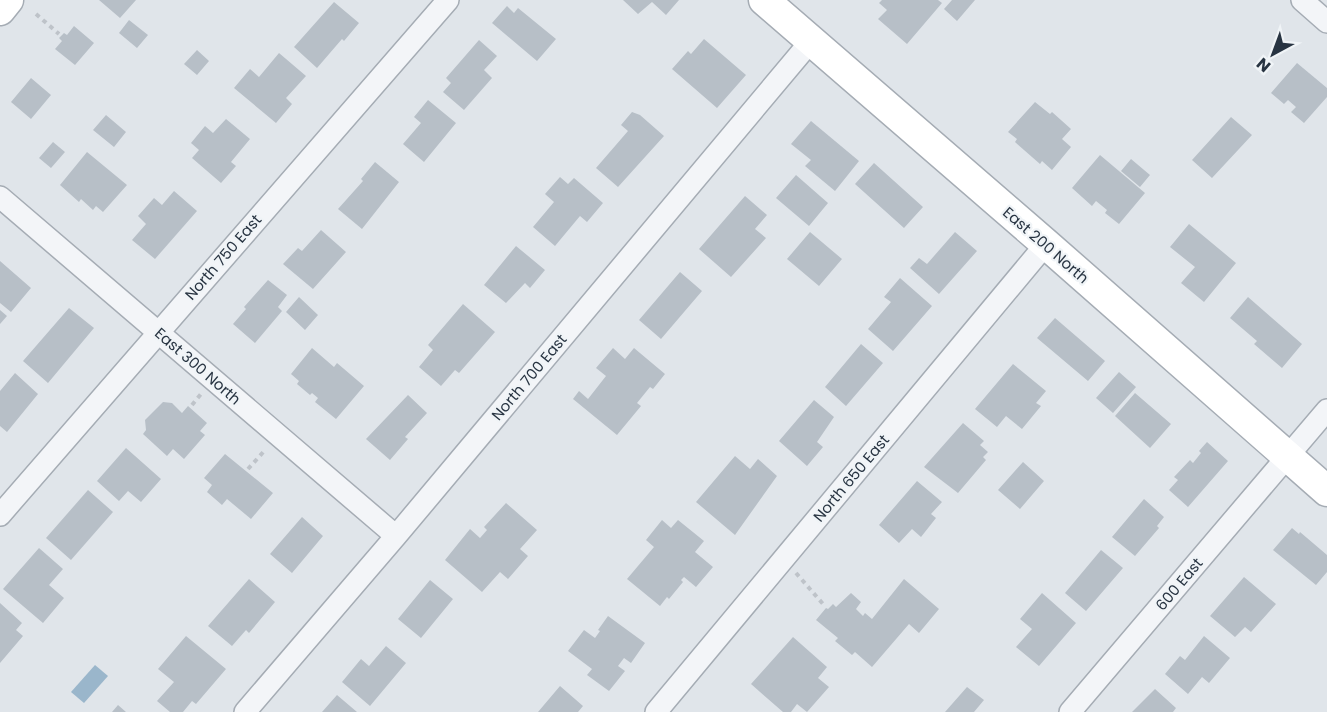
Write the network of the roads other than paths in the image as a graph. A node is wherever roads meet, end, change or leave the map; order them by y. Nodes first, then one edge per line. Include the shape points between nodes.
1 (8, 0) edge
2 (448, 0) edge
3 (764, 0) edge
4 (1302, 0) edge
5 (0, 10) edge
6 (1327, 22) edge
7 (811, 41) junction
8 (0, 197) edge
9 (1047, 244) junction
10 (158, 332) junction
11 (1327, 410) edge
12 (1288, 457) junction
13 (1327, 491) edge
14 (0, 515) edge
15 (396, 536) junction
16 (245, 712) edge
17 (656, 712) edge
18 (1070, 712) edge

1 - 5 street
2 - 10 street, North 750 East
3 - 7 street, East 200 North
4 - 6 street
7 - 9 street, East 200 North
7 - 15 street, North 700 East
8 - 10 street, East 300 North
9 - 12 street, East 200 North
9 - 17 street, North 650 East
10 - 14 street, North 750 East
10 - 15 street, East 300 North
11 - 12 street, 600 East
12 - 13 street, East 200 North
12 - 18 street, 600 East
15 - 16 street, North 700 East

